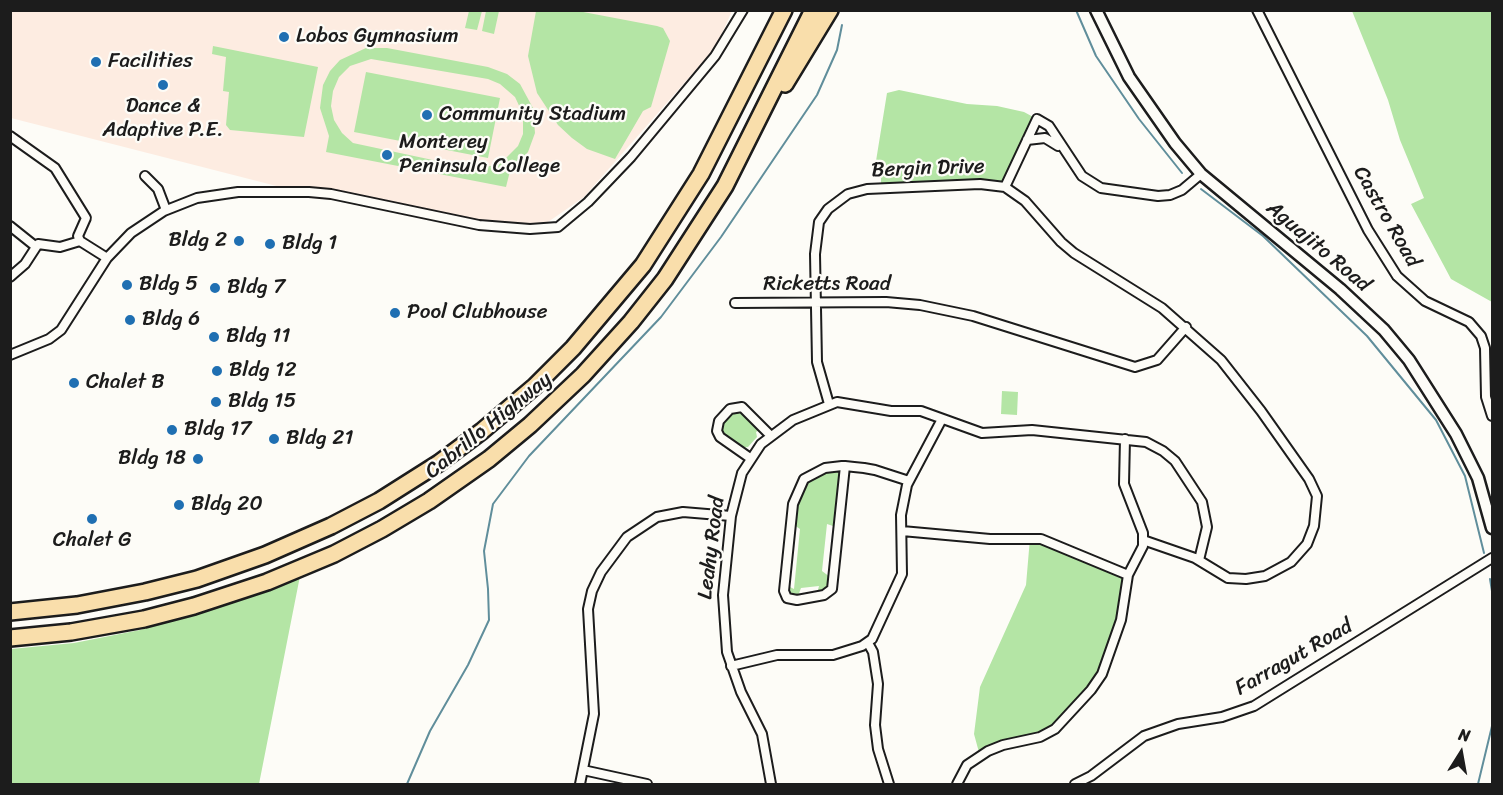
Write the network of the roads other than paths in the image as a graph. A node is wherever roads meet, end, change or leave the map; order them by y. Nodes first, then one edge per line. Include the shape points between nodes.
1 (743, 10) edge
2 (773, 10) edge
3 (784, 10) edge
4 (813, 10) edge
5 (830, 10) edge
6 (1096, 10) edge
7 (1257, 10) edge
8 (734, 110) junction
9 (762, 112) junction
10 (10, 136) edge
11 (1027, 140) junction
12 (1062, 149) junction
13 (1201, 174) junction
14 (145, 176) dead end
15 (1005, 187) junction
16 (166, 210) junction
17 (10, 226) edge
18 (80, 241) junction
19 (35, 246) junction
20 (108, 258) junction
21 (10, 276) edge
22 (816, 302) junction
23 (735, 303) dead end
24 (1186, 327) junction
25 (10, 355) edge
26 (829, 404) junction
27 (1492, 416) edge
28 (942, 419) junction
29 (770, 435) junction
30 (1125, 439) junction
31 (750, 458) junction
32 (845, 466) junction
33 (909, 481) junction
34 (731, 516) junction
35 (1492, 528) edge
36 (902, 531) junction
37 (1143, 540) junction
38 (1492, 558) edge
39 (1199, 560) junction
40 (1128, 575) junction
41 (10, 612) edge
42 (10, 638) edge
43 (868, 643) junction
44 (731, 666) junction
45 (583, 770) junction
46 (580, 784) edge
47 (647, 784) edge
48 (771, 784) edge
49 (889, 784) edge
50 (957, 784) edge
51 (1075, 784) edge

1 - 16 street via 715,56 631,157 558,227 479,225 341,196 302,192 238,192 197,198
2 - 8 highway
3 - 8 highway, Cabrillo Highway
4 - 9 highway, Cabrillo Highway
5 - 9 highway via 781,90
6 - 13 street, Aguajito Road via 1129,77
7 - 27 street, Castro Road via 1368,230 1397,276 1425,301 1469,322 1481,336 1485,348 1485,388
8 - 41 highway, Cabrillo Highway via 678,213 609,308 535,386 446,458 331,526 231,568 128,596
9 - 42 highway, Cabrillo Highway via 706,217 631,322 557,401 459,480 350,546 250,588 144,619
10 - 18 street via 59,174 86,218 78,236
11 - 12 street via 1045,138
11 - 12 street via 1037,119 1049,126
11 - 15 street
12 - 13 street via 1082,176 1101,188 1170,195
13 - 35 street, Aguajito Road via 1340,289 1391,338 1425,382 1456,434 1478,478
14 - 16 street via 158,189
15 - 22 street, Bergin Drive via 980,184 867,189 839,198 817,230
15 - 24 street, Bergin Drive via 1025,201 1074,253
16 - 20 street via 131,233
17 - 19 street
18 - 19 street via 65,246
18 - 20 street
19 - 21 street via 25,264
20 - 25 street via 61,330
22 - 23 street, Ricketts Road
22 - 24 street, Ricketts Road via 920,305 962,313 1135,367 1157,360
22 - 26 street, Bergin Drive via 817,362
24 - 39 street, Bergin Drive via 1248,392 1309,479 1318,504 1307,544 1278,571 1252,579 1234,579 1222,576
26 - 28 street, Leahy Road via 921,411
26 - 29 street, Leahy Road
28 - 30 street, Leahy Road via 982,433 1032,430
28 - 33 street
29 - 31 street, Leahy Road
29 - 31 street via 742,407 730,409 719,421 720,437
30 - 37 street via 1124,484
30 - 39 street, Leahy Road via 1146,442 1163,451 1199,495 1207,527
31 - 34 street, Leahy Road via 738,484
32 - 32 street via 818,470 799,486 791,517 784,591 787,598 824,595 832,589
32 - 33 street
33 - 36 street
34 - 44 street, Leahy Road via 722,610
34 - 45 street via 683,512 657,517 627,537 601,572 588,609 594,702
36 - 40 street via 1041,539
36 - 43 street via 899,582
37 - 39 street, Bergin Drive
37 - 40 street via 1142,551
38 - 51 street, Farragut Road via 1254,706 1151,733
40 - 50 street via 1121,620 1095,685 1055,729 1041,737 988,751 967,765
43 - 44 street via 833,655 777,655
43 - 49 street via 878,684 878,749
44 - 48 street, Leahy Road via 762,734
45 - 46 street
45 - 47 street

